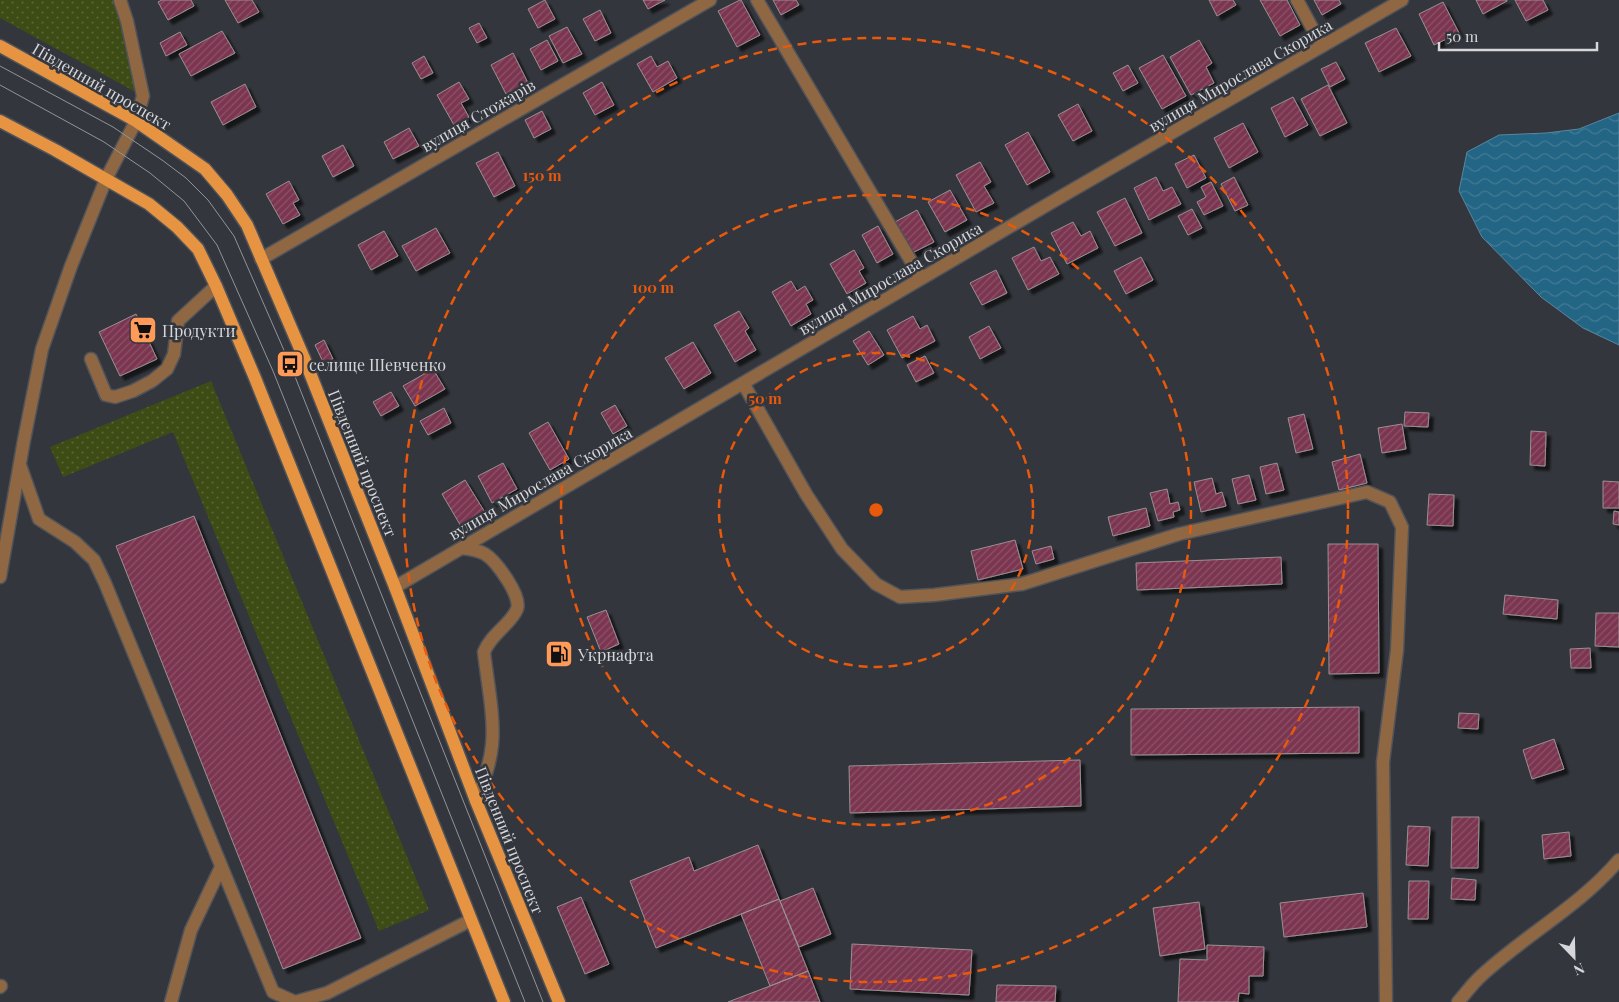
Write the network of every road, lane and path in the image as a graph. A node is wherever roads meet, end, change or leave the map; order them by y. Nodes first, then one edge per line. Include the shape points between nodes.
1 (120, 0) edge
2 (710, 0) edge
3 (757, 0) edge
4 (1297, 0) edge
5 (1402, 0) edge
6 (0, 46) edge
7 (1322, 46) junction
8 (0, 121) edge
9 (136, 121) junction
10 (106, 179) junction
11 (261, 259) junction
12 (921, 278) junction
13 (216, 286) junction
14 (91, 359) dead end
15 (743, 383) junction
16 (20, 465) junction
17 (462, 548) junction
18 (0, 577) edge
19 (395, 587) junction
20 (476, 801) junction
21 (1619, 860) edge
22 (221, 866) junction
23 (471, 920) junction
24 (341, 986) junction
25 (171, 1002) edge
26 (333, 1002) edge
27 (504, 1002) edge
28 (559, 1002) edge
29 (1386, 1002) edge
30 (1458, 1002) edge

1 - 9 street via 143,96
2 - 11 street, вулиця Стожарів
3 - 12 street
4 - 7 street
5 - 7 street, вулиця Мирослава Скорика
6 - 9 main road, Південний проспект
7 - 12 street, вулиця Мирослава Скорика
8 - 10 main road
9 - 10 street
9 - 11 main road, Південний проспект via 205,169 227,194 247,225
10 - 13 main road via 149,204 177,227 198,249
10 - 16 street via 42,349
11 - 19 main road, Південний проспект
12 - 15 street, вулиця Мирослава Скорика
13 - 14 street via 178,321 174,354 167,369 152,381 115,397 106,395
13 - 23 main road
15 - 17 street, вулиця Мирослава Скорика
15 - 29 street via 806,494 842,549 876,584 900,597 1022,584 1179,534 1367,492 1390,502 1402,527 1397,650 1384,762
16 - 18 street
16 - 22 street via 40,519 75,542 94,560
17 - 19 street, вулиця Мирослава Скорика
17 - 20 street via 490,558 508,581 518,602 516,612 487,643 484,652 492,744
19 - 20 main road, Південний проспект
20 - 28 main road, Південний проспект
21 - 30 street via 1565,910 1480,977
22 - 24 street via 273,992 295,1002
22 - 25 street via 191,930
23 - 24 street
23 - 27 main road
24 - 26 street

